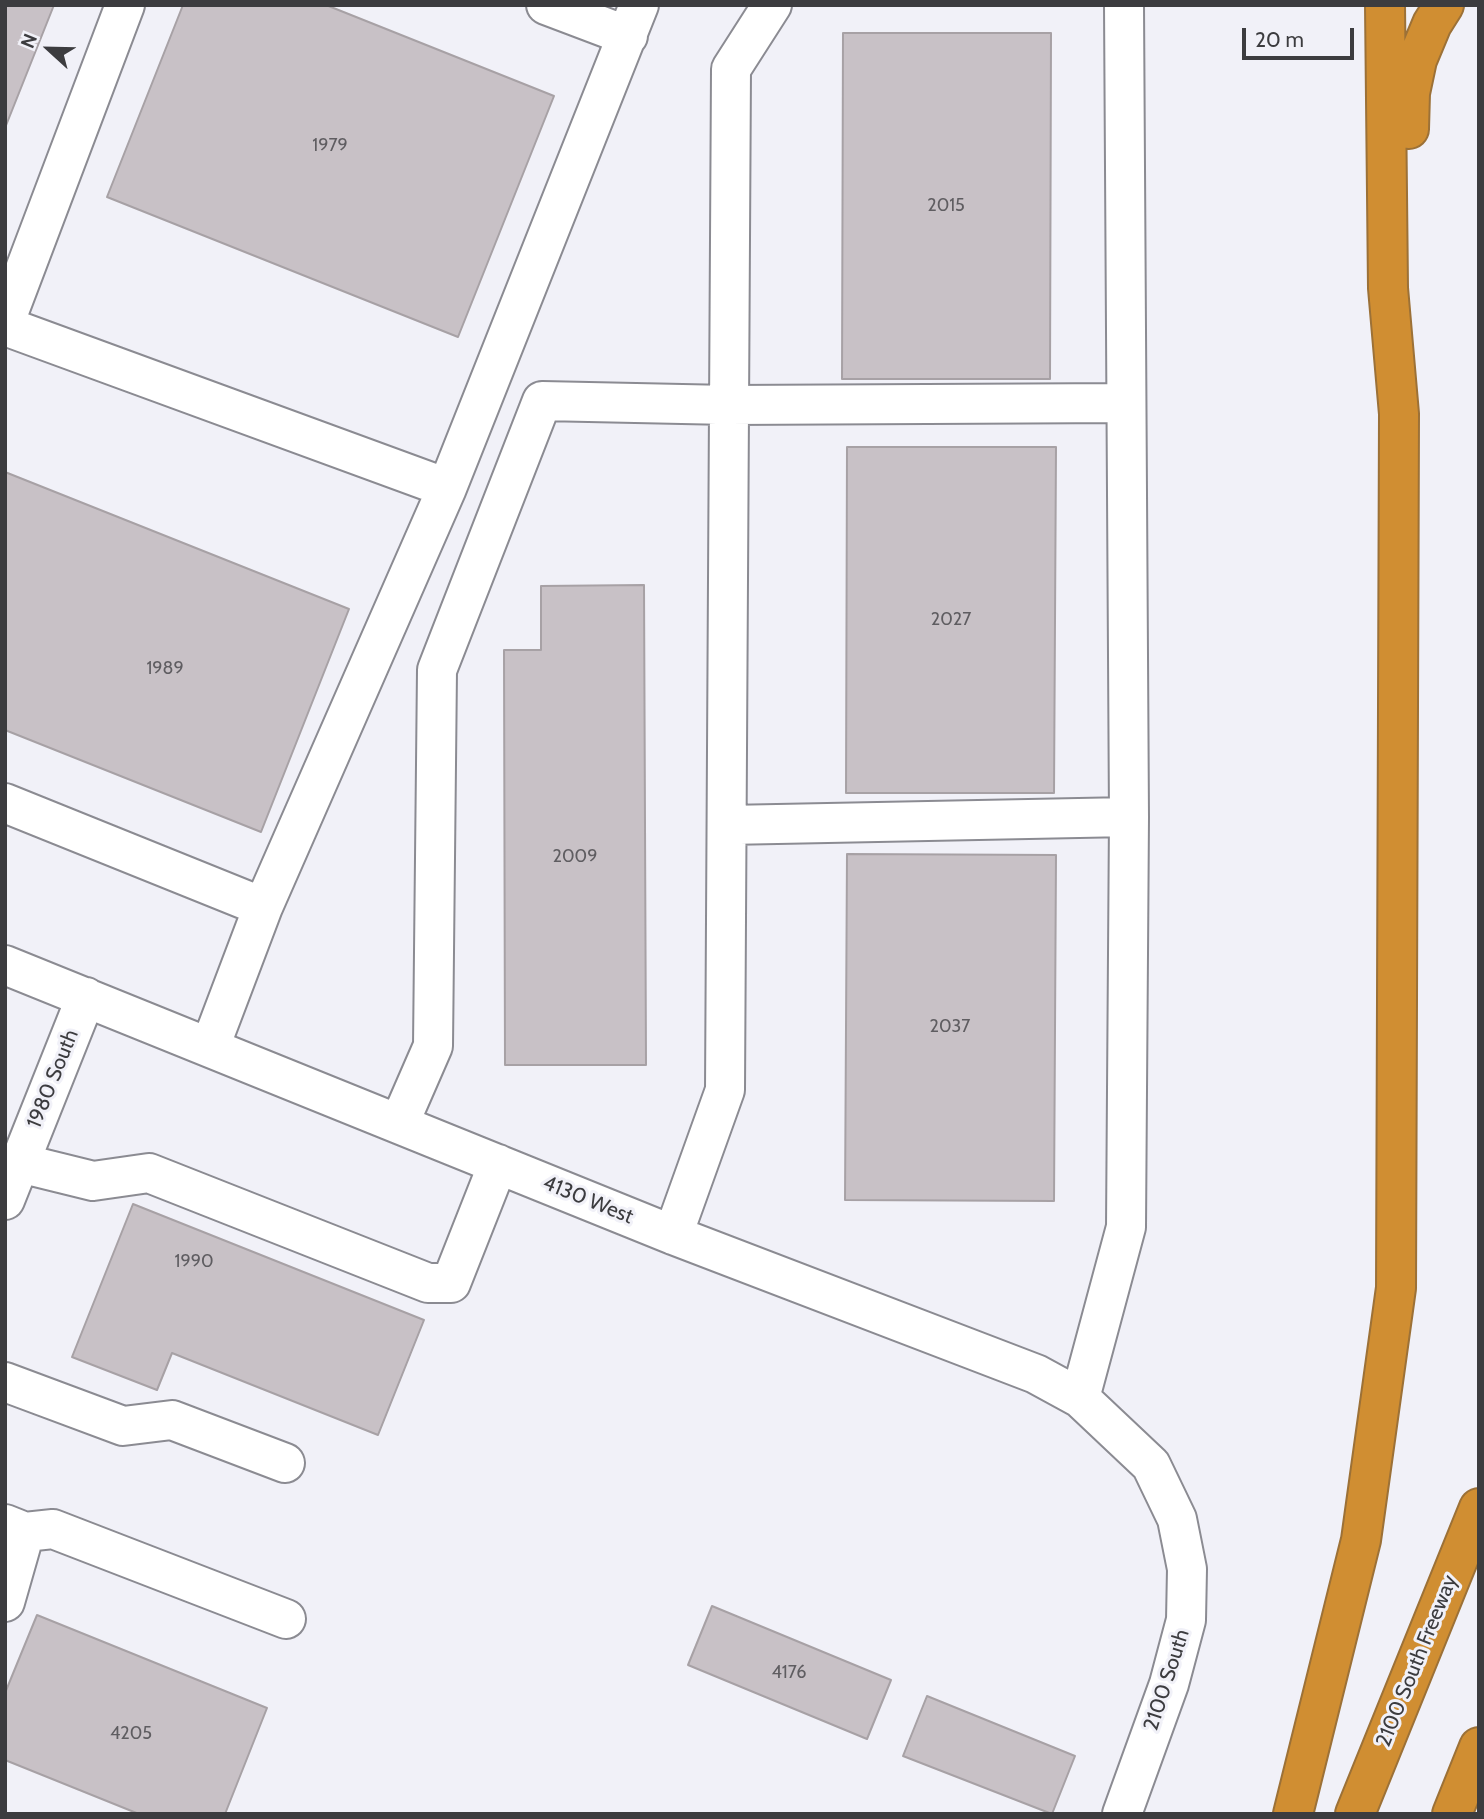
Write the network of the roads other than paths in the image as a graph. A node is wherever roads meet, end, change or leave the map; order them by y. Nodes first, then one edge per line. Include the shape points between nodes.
1 (125, 5) edge
2 (546, 5) edge
3 (772, 5) edge
4 (1124, 5) edge
5 (1385, 5) edge
6 (1444, 5) edge
7 (633, 20) edge
8 (5, 324) edge
9 (1125, 403) junction
10 (729, 405) junction
11 (1399, 414) junction
12 (447, 488) junction
13 (5, 803) edge
14 (1129, 817) junction
15 (727, 825) junction
16 (263, 907) junction
17 (5, 965) edge
18 (86, 998) junction
19 (210, 1047) junction
20 (400, 1124) junction
21 (19, 1140) edge
22 (498, 1164) junction
23 (5, 1200) edge
24 (673, 1235) junction
25 (5, 1382) edge
26 (1080, 1398) junction
27 (285, 1463) dead end
28 (1151, 1465) joint
29 (1479, 1508) edge
30 (15, 1528) edge
31 (5, 1602) edge
32 (286, 1619) dead end
33 (1479, 1747) edge
34 (1122, 1814) edge
35 (1293, 1814) edge
36 (1355, 1814) edge
37 (1452, 1814) edge

1 - 8 street
2 - 7 street
3 - 10 street via 731,69
4 - 9 street
5 - 11 highway via 1388,288
6 - 11 highway via 1424,40 1410,93 1408,286
7 - 12 street
8 - 12 street
9 - 10 street
9 - 14 street
10 - 15 street
10 - 20 street via 542,401 438,670 433,1046
11 - 35 highway via 1396,1288 1361,1540
12 - 16 street
13 - 16 street
14 - 15 street
14 - 26 street via 1126,1227
15 - 24 street via 725,1090
16 - 19 street
17 - 18 street, 4130 West
18 - 19 street, 4130 West
18 - 21 street, 1980 South
19 - 20 street, 4130 West
20 - 22 street, 4130 West
21 - 22 street via 93,1181 149,1173 428,1283 451,1283
21 - 23 street, 1980 South
22 - 24 street, 4130 West
24 - 26 street, 4130 West via 1036,1374
25 - 27 street via 122,1426 172,1420
26 - 28 street, 4130 West
28 - 34 street, 2100 South via 1177,1519 1186,1569 1186,1620 1169,1684
29 - 36 highway, 2100 South Freeway
30 - 31 street
30 - 32 street via 53,1529
33 - 37 highway

